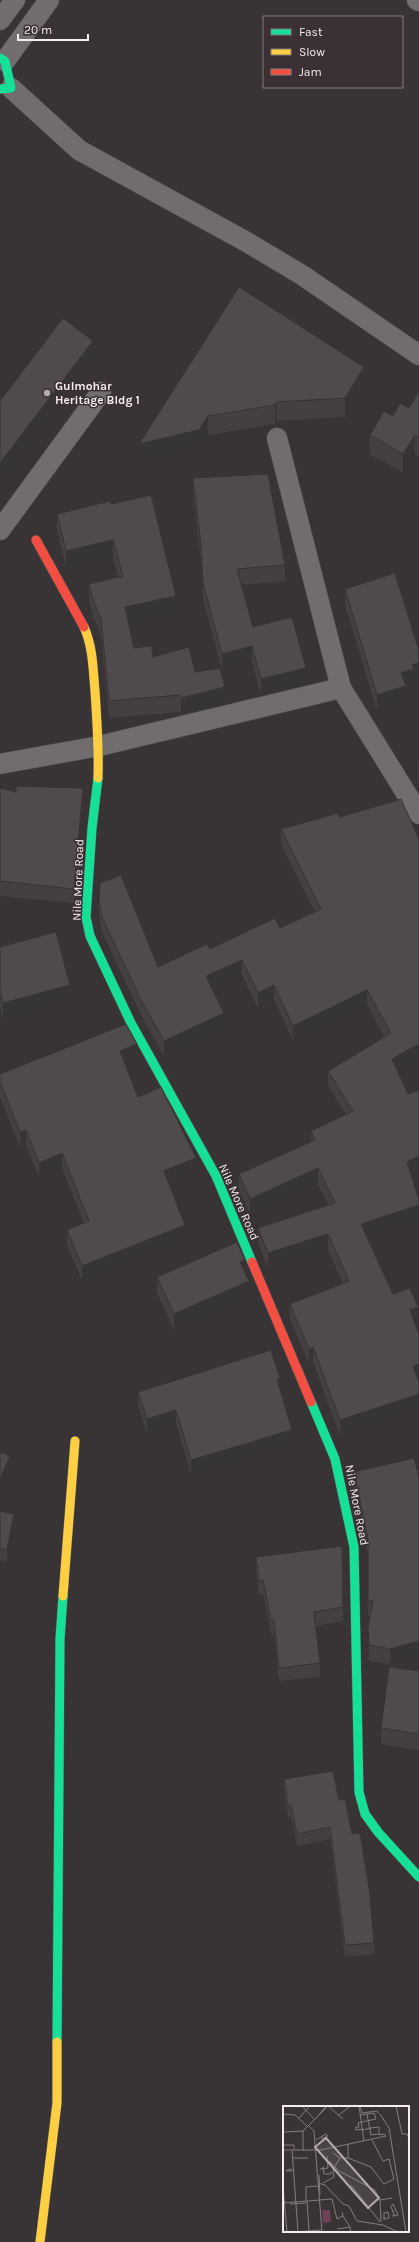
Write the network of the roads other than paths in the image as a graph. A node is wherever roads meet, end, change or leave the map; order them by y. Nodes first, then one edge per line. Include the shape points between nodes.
1 (15, 0) edge
2 (49, 0) edge
3 (0, 20) edge
4 (2, 60) edge
5 (6, 88) edge
6 (419, 355) edge
7 (101, 392) dead end
8 (277, 438) dead end
9 (0, 530) edge
10 (36, 540) dead end
11 (341, 688) junction
12 (99, 746) junction
13 (0, 764) edge
14 (419, 814) edge
15 (75, 1441) dead end
16 (419, 1877) edge
17 (40, 2242) edge

1 - 3 street
2 - 4 street
4 - 5 street
5 - 6 street via 79,150 302,275
7 - 9 street
8 - 11 street
10 - 12 street, Nile More Road via 89,638
11 - 12 street
11 - 14 street
12 - 13 street
12 - 16 street, Nile More Road via 86,918 90,936 131,1023 216,1176 330,1444 354,1547 359,1792 365,1814
15 - 17 street via 60,1639 56,2103

